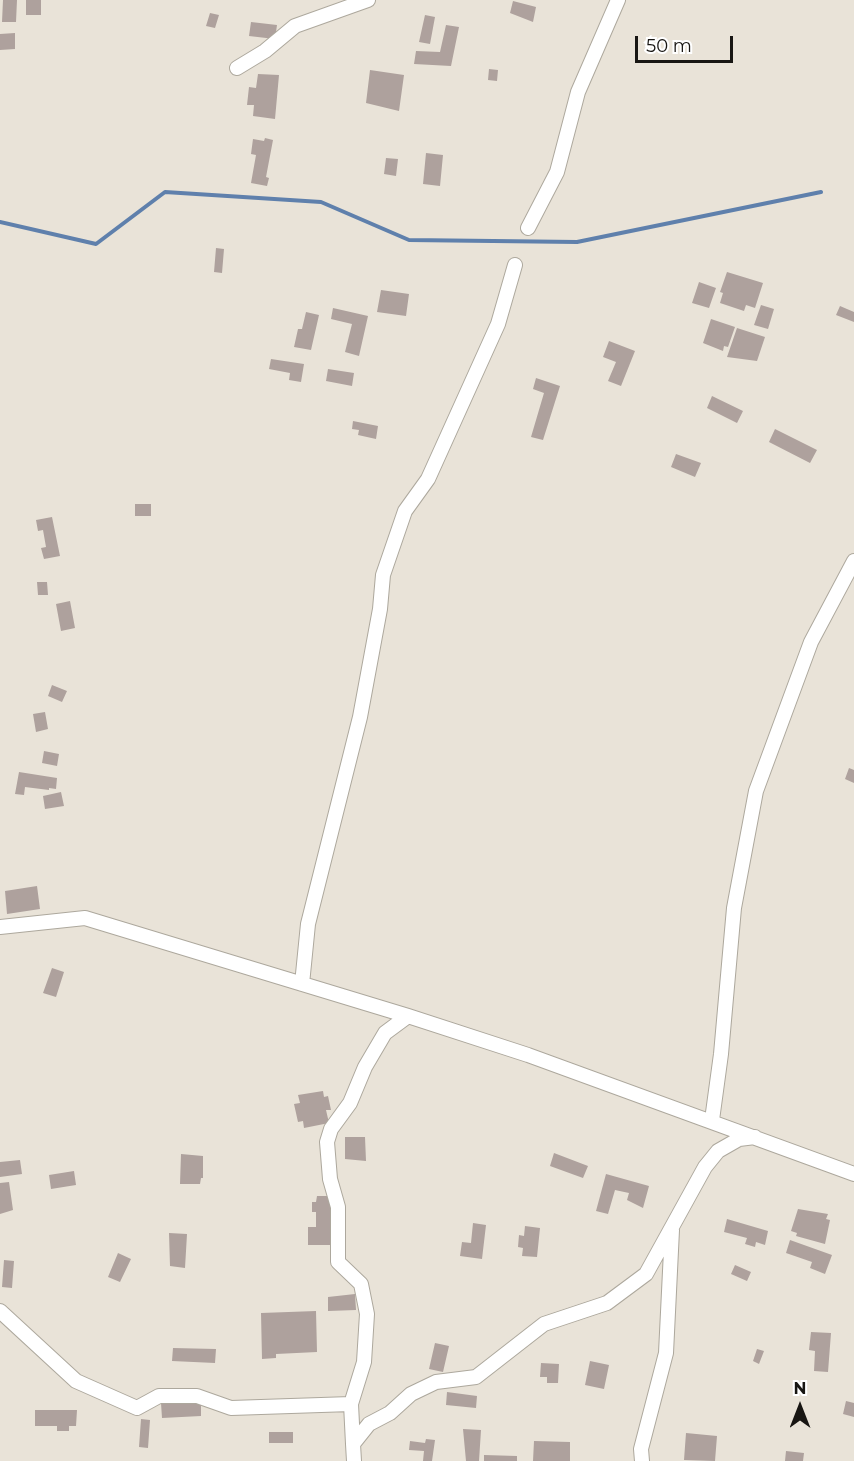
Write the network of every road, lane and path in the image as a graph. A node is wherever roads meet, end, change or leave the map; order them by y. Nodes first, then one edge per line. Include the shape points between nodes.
1 (368, 0) edge
2 (618, 0) edge
3 (237, 68) dead end
4 (528, 228) dead end
5 (515, 265) dead end
6 (854, 561) edge
7 (0, 927) edge
8 (302, 984) junction
9 (408, 1016) junction
10 (712, 1120) junction
11 (756, 1137) junction
12 (854, 1174) edge
13 (672, 1227) junction
14 (0, 1311) edge
15 (351, 1404) junction
16 (353, 1444) junction
17 (354, 1461) edge
18 (642, 1461) edge

1 - 3 street via 294,26
2 - 4 street via 578,92 557,172
5 - 8 street via 498,324 433,470 405,511 382,575 380,609 360,717 308,924
6 - 10 street via 811,642 756,791 734,908
7 - 8 street via 85,918
8 - 9 street
9 - 10 street
9 - 15 street via 385,1034 327,1142 330,1179 338,1207 338,1262 361,1284 367,1314 364,1362
10 - 11 street
11 - 12 street
11 - 13 street via 739,1139 718,1151
13 - 16 street via 646,1274 607,1304 544,1324 476,1377 436,1382 411,1394 390,1413 369,1424
13 - 18 street via 666,1353 640,1449
14 - 15 street via 76,1381 137,1408 159,1396 197,1396 231,1408
15 - 16 street
16 - 17 street

